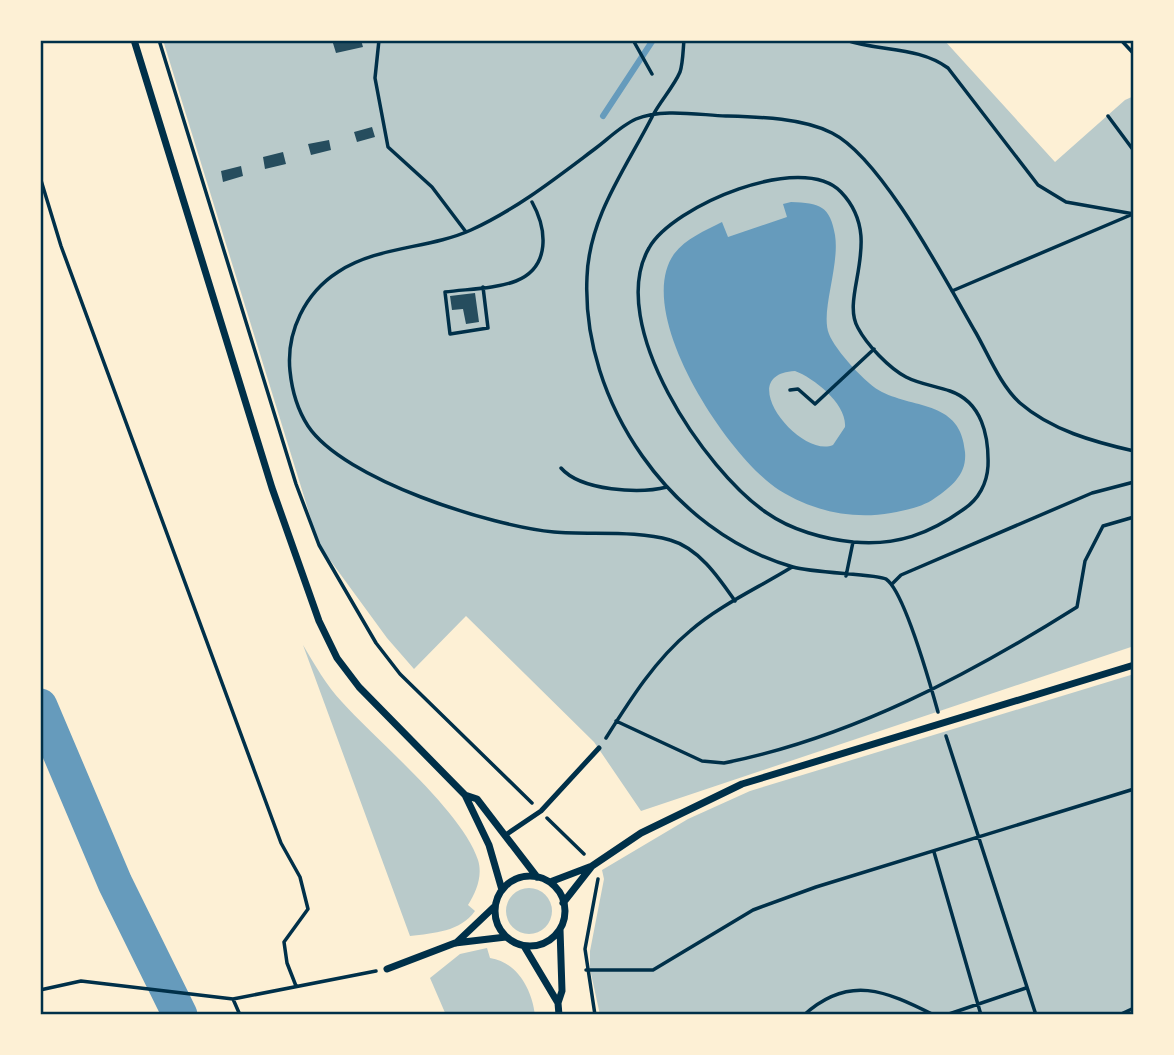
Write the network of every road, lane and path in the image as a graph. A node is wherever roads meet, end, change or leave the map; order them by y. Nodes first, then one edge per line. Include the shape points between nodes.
1 (134, 40) edge
2 (159, 40) edge
3 (379, 40) edge
4 (684, 40) edge
5 (846, 40) edge
6 (1121, 40) edge
7 (634, 42) edge
8 (1134, 54) edge
9 (652, 74) dead end
10 (652, 116) junction
11 (1108, 116) dead end
12 (1134, 151) edge
13 (40, 177) edge
14 (532, 202) dead end
15 (1134, 214) edge
16 (466, 232) junction
17 (483, 286) junction
18 (952, 291) junction
19 (874, 349) junction
20 (790, 390) dead end
21 (1134, 451) edge
22 (561, 468) dead end
23 (1134, 482) edge
24 (667, 487) junction
25 (1134, 517) edge
26 (853, 542) junction
27 (792, 567) junction
28 (846, 576) junction
29 (892, 584) junction
30 (735, 601) junction
31 (1134, 664) edge
32 (931, 688) junction
33 (616, 721) junction
34 (942, 722) junction
35 (599, 748) joint
36 (1134, 789) edge
37 (465, 795) junction
38 (541, 811) junction
39 (507, 834) junction
40 (977, 836) junction
41 (934, 852) junction
42 (586, 856) dead end
43 (594, 869) junction
44 (537, 877) junction
45 (550, 883) junction
46 (502, 890) junction
47 (564, 902) junction
48 (495, 907) junction
49 (560, 929) junction
50 (506, 937) junction
51 (455, 943) junction
52 (524, 946) junction
53 (387, 969) joint
54 (586, 970) junction
55 (296, 986) junction
56 (1027, 988) junction
57 (40, 990) edge
58 (233, 999) junction
59 (978, 1002) junction
60 (558, 1003) junction
61 (1134, 1008) edge
62 (240, 1015) edge
63 (559, 1015) edge
64 (595, 1015) edge
65 (804, 1015) edge
66 (934, 1015) edge
67 (946, 1015) edge
68 (981, 1015) edge
69 (1036, 1015) edge
70 (1119, 1015) edge

1 - 37 street via 272,488 318,621 359,687
2 - 38 path via 296,484 319,545 376,643 400,674
3 - 16 path via 375,78 388,147 432,187
4 - 10 path via 680,71
5 - 15 path via 939,61 1038,185 1066,202
6 - 8 path
7 - 9 path
10 - 16 path via 636,119 528,198
10 - 18 path via 752,117 833,133 871,165
10 - 24 path via 640,145 613,186 591,242 587,307 595,355 620,417
11 - 12 path
13 - 55 path via 61,246 276,830 300,877 308,909 285,943
14 - 17 path via 543,225 542,254 521,278
15 - 18 path
16 - 30 path via 369,257 320,284 296,321 289,362 297,405 309,427 329,447 376,476 475,516 527,528 666,538 680,543 706,564
17 - 17 path via 443,294 450,334 488,328
18 - 21 path via 1016,400 1070,432
19 - 20 path via 815,404 797,388
19 - 26 path via 905,376 953,392 976,412 989,441 987,482 971,505 918,537 880,544
19 - 26 path via 857,328 851,311 863,257 858,221 842,193 831,185 796,177 728,194 671,222 645,254 639,298 646,339 660,380 694,439 726,477 768,514 811,534
22 - 24 path via 571,477 607,487 636,491
23 - 29 path via 1092,494 901,575
24 - 27 path via 725,538
25 - 32 path via 1103,526 1086,561 1077,607 1012,648
26 - 28 path
27 - 28 path
27 - 30 path
28 - 29 path via 878,576
29 - 32 path
30 - 33 path via 691,629 666,653
31 - 34 street
32 - 33 path via 866,720 724,763 702,761
32 - 34 path
33 - 35 path
34 - 40 path
34 - 43 street via 742,784 641,833
35 - 38 lane
36 - 40 path
37 - 39 street via 477,799
37 - 46 street via 489,845
38 - 39 lane
38 - 42 path
39 - 44 street
40 - 41 path
40 - 56 path
41 - 54 path via 753,909 653,970
41 - 59 path
43 - 45 street
43 - 47 street
43 - 54 path via 598,883 585,949
44 - 45 street
44 - 46 street via 512,881
45 - 47 street
46 - 48 street
47 - 49 street
48 - 50 street via 496,924
48 - 51 street
49 - 52 street via 538,945
49 - 60 street via 562,991
50 - 51 street
50 - 52 street
51 - 53 street
52 - 60 street
53 - 55 path
54 - 64 path
55 - 58 path
56 - 59 path
56 - 69 path
57 - 58 path via 81,981
58 - 62 path
59 - 67 path
59 - 68 path
60 - 63 street
61 - 70 path
65 - 66 path via 819,1002 856,989 881,991

